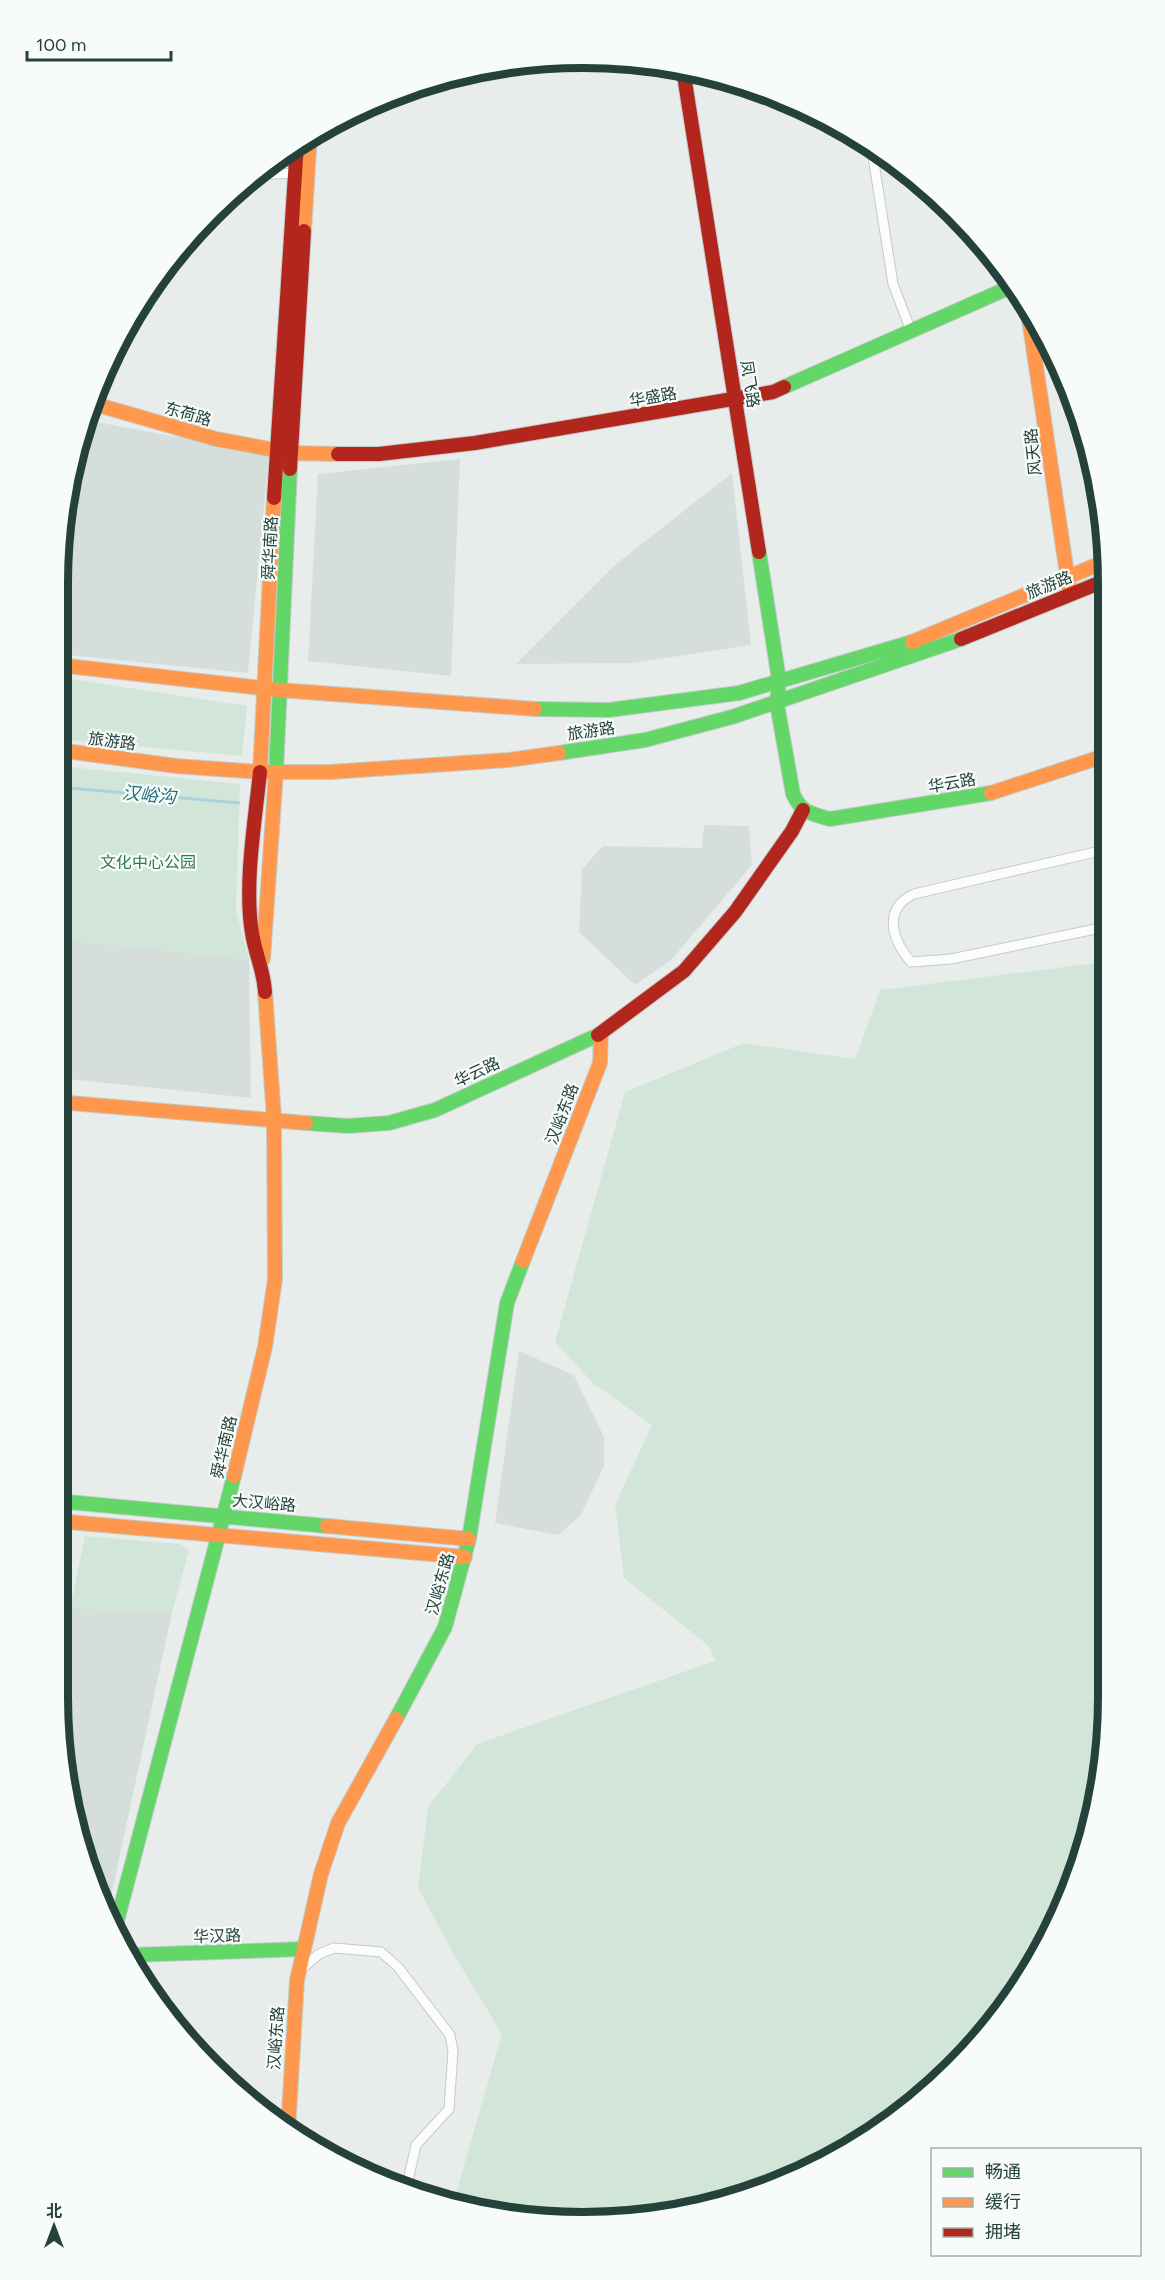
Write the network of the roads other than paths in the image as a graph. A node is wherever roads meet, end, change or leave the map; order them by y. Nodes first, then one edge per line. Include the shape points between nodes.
1 (684, 77) edge
2 (309, 146) edge
3 (297, 154) edge
4 (873, 157) edge
5 (296, 173) junction
6 (269, 174) edge
7 (1006, 289) edge
8 (1031, 328) edge
9 (911, 331) junction
10 (736, 398) junction
11 (99, 405) edge
12 (276, 451) junction
13 (291, 453) junction
14 (1097, 565) edge
15 (1066, 576) junction
16 (1098, 583) edge
17 (1070, 594) junction
18 (68, 666) edge
19 (779, 680) junction
20 (264, 688) junction
21 (279, 690) junction
22 (777, 704) junction
23 (68, 751) edge
24 (1098, 758) edge
25 (260, 772) junction
26 (276, 772) junction
27 (803, 810) junction
28 (1098, 851) edge
29 (1098, 928) edge
30 (262, 964) junction
31 (601, 1034) junction
32 (68, 1103) edge
33 (274, 1118) junction
34 (68, 1502) edge
35 (225, 1516) junction
36 (68, 1522) edge
37 (219, 1535) junction
38 (469, 1539) junction
39 (465, 1557) junction
40 (118, 1918) edge
41 (303, 1949) junction
42 (136, 1955) edge
43 (299, 1971) junction
44 (288, 2120) edge
45 (408, 2182) edge

1 - 10 main road, 凤飞路
2 - 13 main road, 舜华南路
3 - 5 main road, 舜华南路
4 - 9 street via 893,285
5 - 6 street
5 - 12 main road, 舜华南路
7 - 9 main road, 华盛路
8 - 15 main road, 风天路
9 - 10 main road, 华盛路 via 773,392
10 - 13 main road, 华盛路 via 475,443 379,454
10 - 19 main road, 凤飞路
11 - 12 main road, 东荷路 via 216,439
12 - 13 main road, 华盛路
12 - 20 main road, 舜华南路
13 - 21 main road, 舜华南路
14 - 15 main road, 旅游路
15 - 17 main road, 风天路
15 - 19 main road, 旅游路 via 905,645
16 - 17 main road, 旅游路
17 - 22 main road, 旅游路 via 973,635
18 - 20 main road, 旅游路
19 - 21 main road, 旅游路 via 739,693 609,710 506,709
19 - 22 main road, 凤飞路
20 - 21 main road, 旅游路
20 - 25 main road, 舜华南路
21 - 26 main road, 舜华南路
22 - 26 main road, 旅游路 via 645,740 508,760
22 - 27 main road via 793,794
23 - 25 main road, 旅游路 via 176,766
24 - 27 main road, 华云路 via 1003,791 830,819
25 - 26 main road, 旅游路
25 - 30 main road, 舜华南路 via 251,879 252,933
26 - 30 main road, 舜华南路
27 - 31 main road, 华云路 via 735,912 684,971
28 - 29 street via 914,894 902,899 894,911 893,930 911,962 951,959
30 - 33 main road, 舜华南路
31 - 33 main road, 华云路 via 435,1110 389,1123 348,1126
31 - 38 main road, 汉峪东路 via 600,1063 507,1303
32 - 33 main road, 华云路
33 - 35 main road, 舜华南路 via 275,1279 265,1347
34 - 35 main road, 大汉峪路
35 - 37 main road, 舜华南路
35 - 38 main road, 大汉峪路
36 - 37 main road
37 - 39 main road
37 - 40 main road, 舜华南路
38 - 39 main road, 汉峪东路
39 - 41 main road, 汉峪东路 via 445,1627 430,1660 338,1823
41 - 42 main road, 华汉路
41 - 43 main road, 汉峪东路
43 - 44 main road, 汉峪东路
43 - 45 street via 319,1954 334,1948 381,1952 398,1967 450,2035 453,2051 449,2109 416,2145

